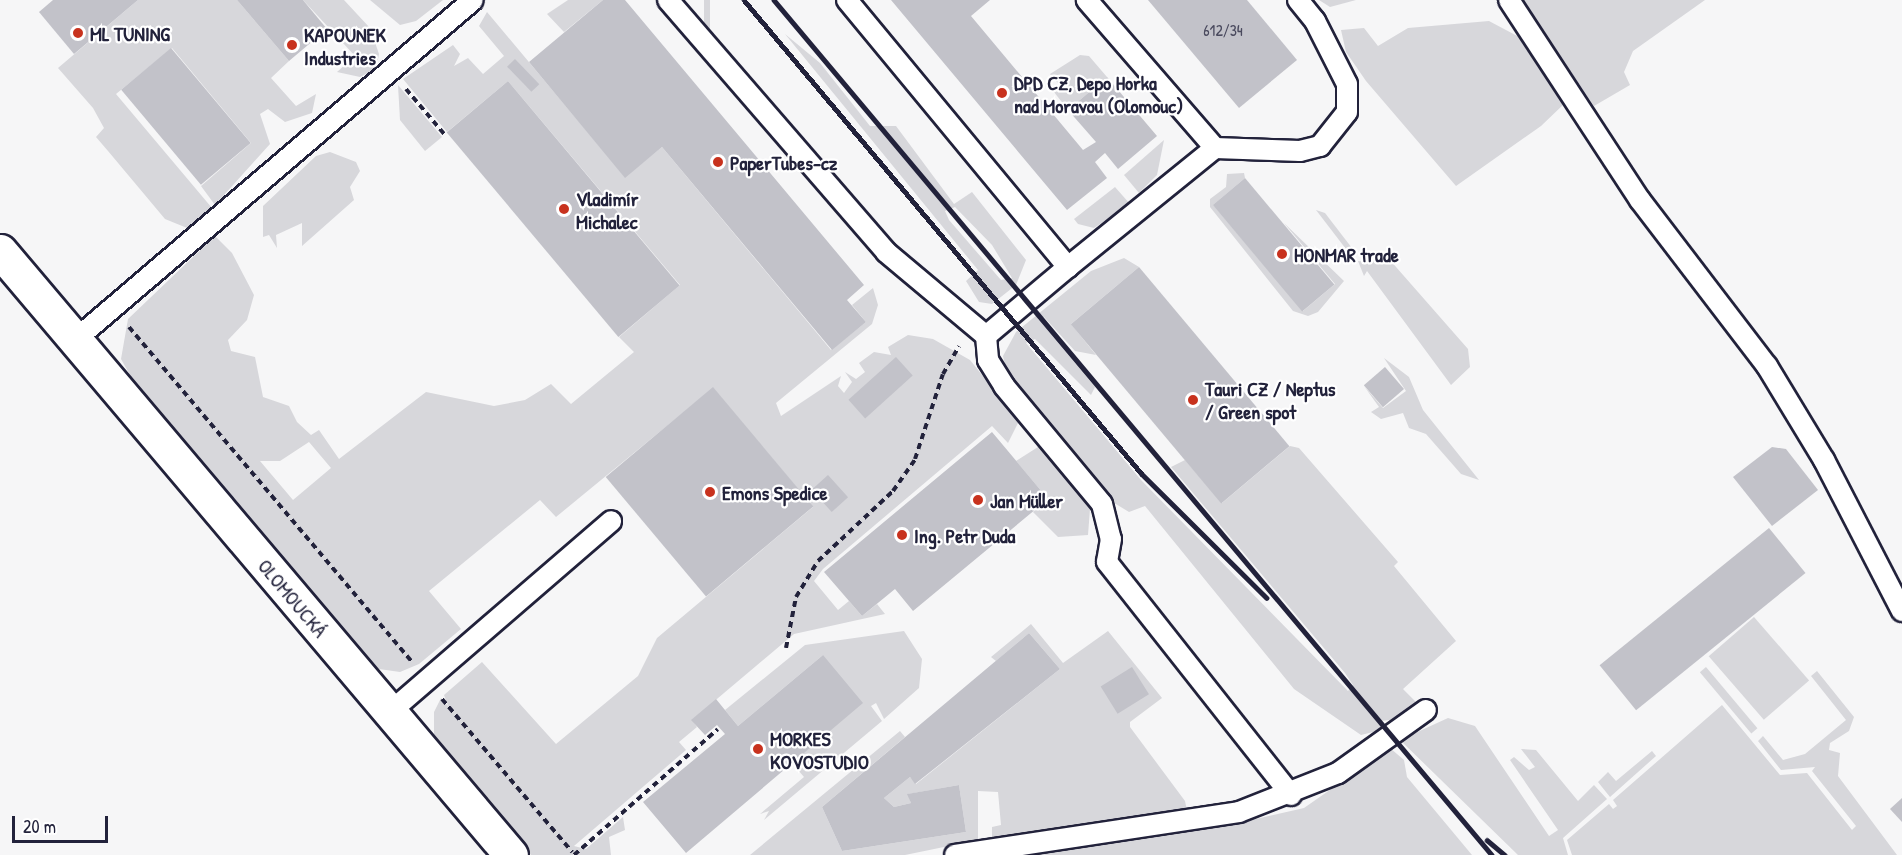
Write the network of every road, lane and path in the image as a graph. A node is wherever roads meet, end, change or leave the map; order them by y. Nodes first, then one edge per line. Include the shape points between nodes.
1 (473, 0) edge
2 (668, 0) edge
3 (847, 0) edge
4 (1087, 0) edge
5 (1298, 0) edge
6 (1509, 0) edge
7 (400, 82) dead end
8 (445, 135) dead end
9 (1215, 148) junction
10 (0, 252) edge
11 (1068, 267) junction
12 (114, 307) junction
13 (980, 331) junction
14 (75, 340) junction
15 (612, 521) dead end
16 (1902, 611) edge
17 (786, 648) dead end
18 (429, 681) junction
19 (1426, 710) dead end
20 (390, 712) junction
21 (718, 729) dead end
22 (1291, 795) junction
23 (573, 854) edge
24 (511, 855) edge
25 (956, 855) edge

1 - 12 lane
2 - 13 lane via 886,252
3 - 11 lane
4 - 9 lane
5 - 9 lane via 1315,21 1347,84 1347,112 1320,146 1300,151
6 - 16 lane via 1640,200 1767,366 1824,460
7 - 8 path
9 - 11 lane
10 - 14 street, OLOMOUCKÁ
11 - 13 lane
12 - 14 lane
12 - 18 path
13 - 17 path via 943,374 932,419 905,475 838,537 805,580
13 - 22 lane via 988,360 1004,386 1101,504 1111,539 1107,562
14 - 20 street, OLOMOUCKÁ
15 - 18 lane
18 - 20 lane
18 - 23 path
19 - 22 lane via 1338,773
20 - 24 street, OLOMOUCKÁ
21 - 23 path
22 - 25 lane via 1189,822

